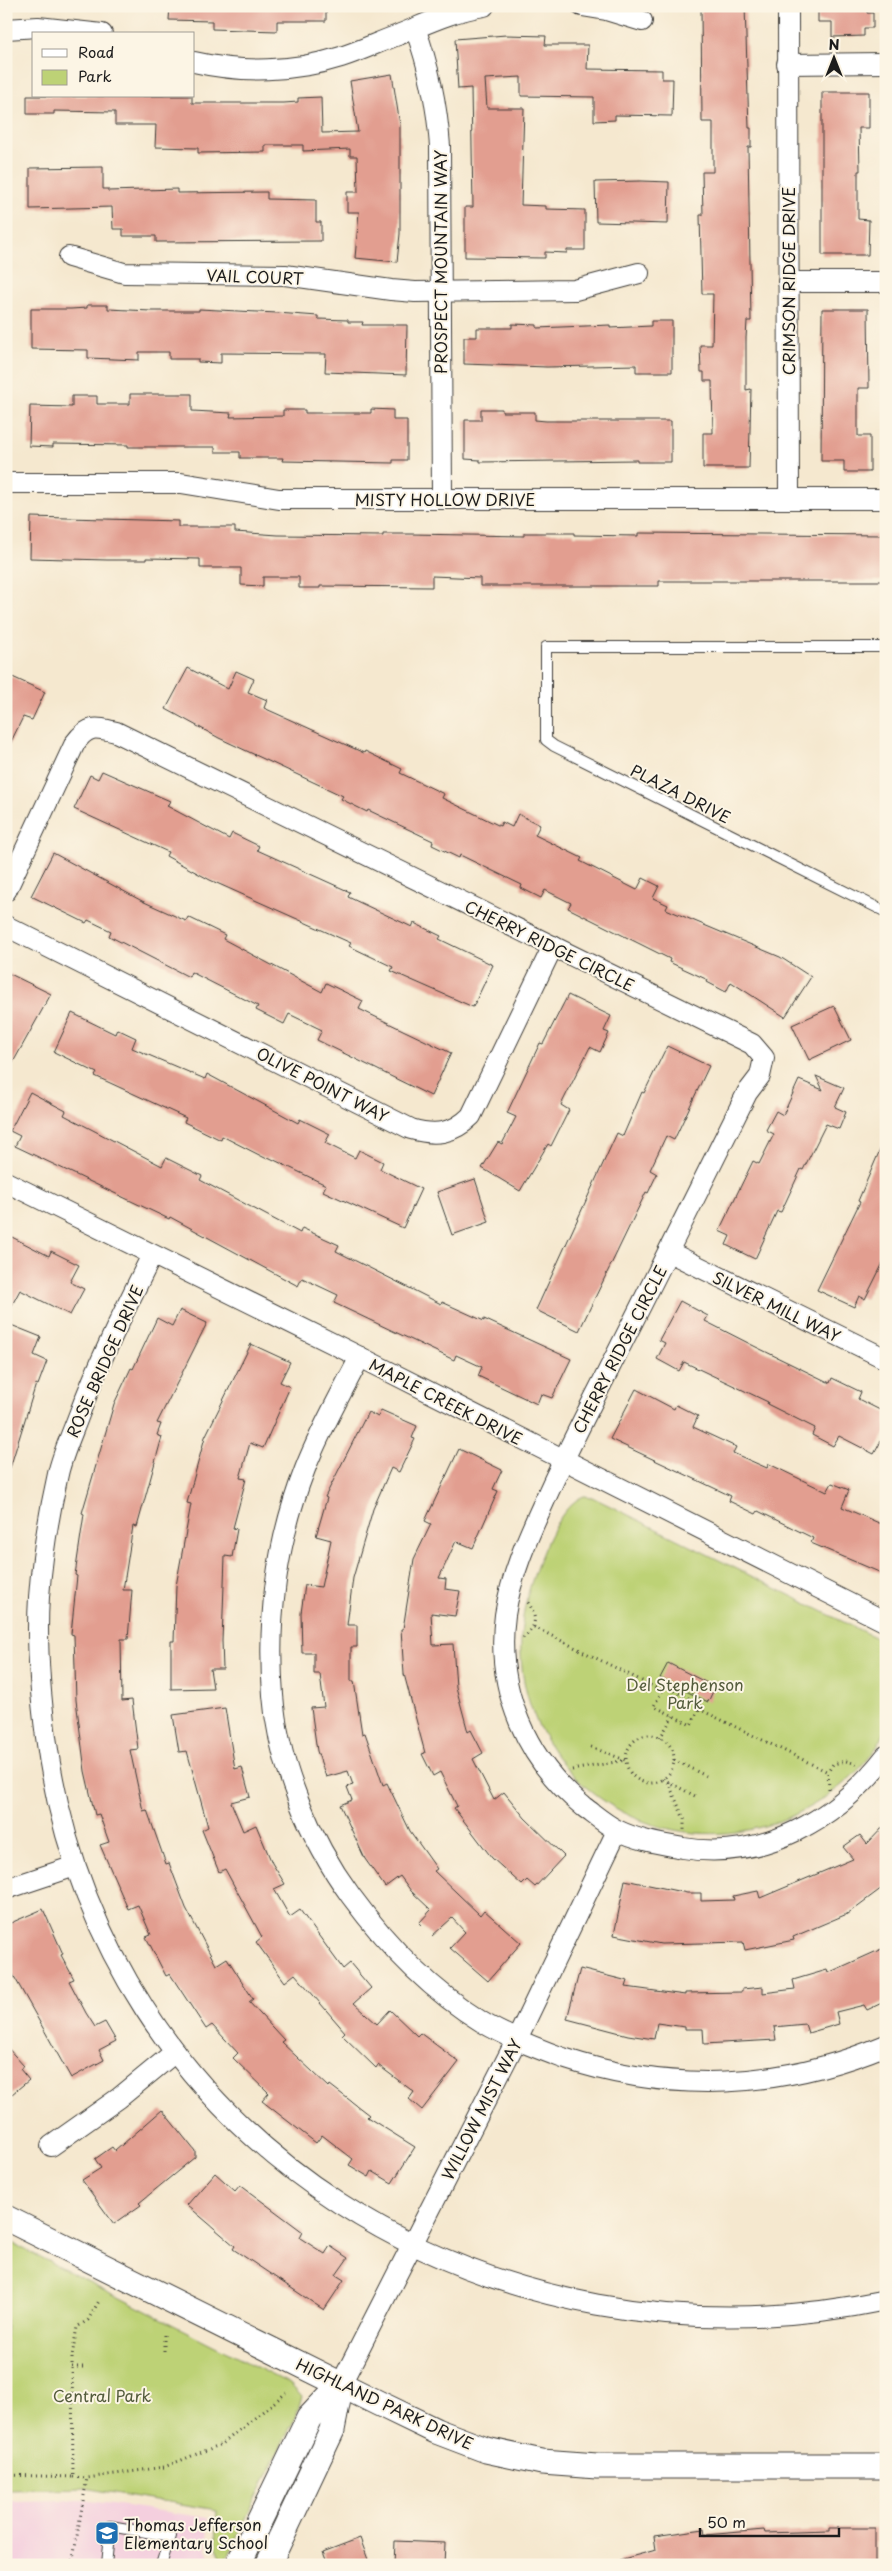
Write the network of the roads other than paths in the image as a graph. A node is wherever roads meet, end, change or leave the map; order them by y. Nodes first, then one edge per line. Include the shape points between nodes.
1 (484, 6) edge
2 (582, 6) edge
3 (788, 6) edge
4 (642, 21) dead end
5 (415, 28) junction
6 (6, 29) edge
7 (84, 32) edge
8 (195, 62) edge
9 (886, 63) edge
10 (787, 64) junction
11 (69, 257) dead end
12 (638, 274) dead end
13 (788, 282) junction
14 (886, 282) edge
15 (442, 292) junction
16 (6, 483) edge
17 (789, 498) junction
18 (442, 499) junction
19 (886, 499) edge
20 (886, 647) edge
21 (6, 891) edge
22 (886, 912) edge
23 (6, 926) edge
24 (553, 946) junction
25 (6, 1182) edge
26 (669, 1252) junction
27 (152, 1255) junction
28 (885, 1356) edge
29 (360, 1357) junction
30 (562, 1460) junction
31 (886, 1622) edge
32 (886, 1756) edge
33 (617, 1830) junction
34 (74, 1866) junction
35 (6, 1889) edge
36 (517, 2039) junction
37 (886, 2045) edge
38 (175, 2052) junction
39 (51, 2146) dead end
40 (6, 2218) edge
41 (412, 2246) junction
42 (886, 2300) edge
43 (341, 2384) junction
44 (886, 2466) edge
45 (106, 2565) edge
46 (161, 2565) edge
47 (238, 2565) edge
48 (268, 2565) edge

1 - 5 street via 459,10
2 - 4 street
3 - 10 street, CRIMSON RIDGE DRIVE
5 - 8 street via 340,57 297,67 253,70 219,68
5 - 15 street, PROSPECT MOUNTAIN WAY via 437,111
6 - 7 street via 38,27
9 - 10 street
10 - 13 street, CRIMSON RIDGE DRIVE
11 - 15 street, VAIL COURT via 124,273 285,275 391,290
12 - 15 street, VAIL COURT via 575,290
13 - 14 street
13 - 17 street, CRIMSON RIDGE DRIVE
15 - 18 street, PROSPECT MOUNTAIN WAY
16 - 18 street, MISTY HOLLOW DRIVE via 181,483 279,499
17 - 18 street, MISTY HOLLOW DRIVE
17 - 19 street, MISTY HOLLOW DRIVE
20 - 22 lane, PLAZA DRIVE via 546,647 546,740
21 - 24 street, CHERRY RIDGE CIRCLE via 75,743 83,732 97,728 116,732
23 - 24 street, OLIVE POINT WAY via 411,1129 426,1133 452,1130 471,1116
24 - 26 street, CHERRY RIDGE CIRCLE via 752,1044 764,1058 760,1076 747,1092
25 - 27 street, MAPLE CREEK DRIVE
26 - 28 street, SILVER MILL WAY
26 - 30 street, CHERRY RIDGE CIRCLE
27 - 29 street, MAPLE CREEK DRIVE
27 - 34 street, ROSE BRIDGE DRIVE via 112,1334 69,1440 59,1472 44,1555 38,1636 42,1712 53,1785
29 - 30 street, MAPLE CREEK DRIVE
29 - 36 street via 305,1469 282,1544 272,1634 273,1698 280,1732 300,1807 338,1878 362,1911 388,1942 446,1997 483,2023
30 - 31 street, MAPLE CREEK DRIVE
30 - 33 street, CHERRY RIDGE CIRCLE via 520,1554 505,1618 506,1680 526,1738 551,1775 577,1801
32 - 33 street, CHERRY RIDGE CIRCLE via 860,1788 836,1808 792,1834 768,1843 736,1849 684,1848 648,1841
33 - 36 street, WILLOW MIST WAY
34 - 35 street
34 - 38 street, ROSE BRIDGE DRIVE via 111,1949
36 - 37 street via 596,2069 638,2078 721,2082 813,2070
36 - 41 street, WILLOW MIST WAY
38 - 39 street via 119,2098
38 - 41 street, ROSE BRIDGE DRIVE via 275,2158 342,2207
40 - 43 street, HIGHLAND PARK DRIVE
41 - 42 street, ROSE BRIDGE DRIVE via 511,2285 651,2314 800,2314
41 - 43 street, WILLOW MIST WAY
43 - 44 street, HIGHLAND PARK DRIVE via 436,2431 486,2450 542,2462 607,2466
43 - 47 street via 308,2418
43 - 48 street via 332,2430
45 - 46 lane via 110,2526 170,2536

